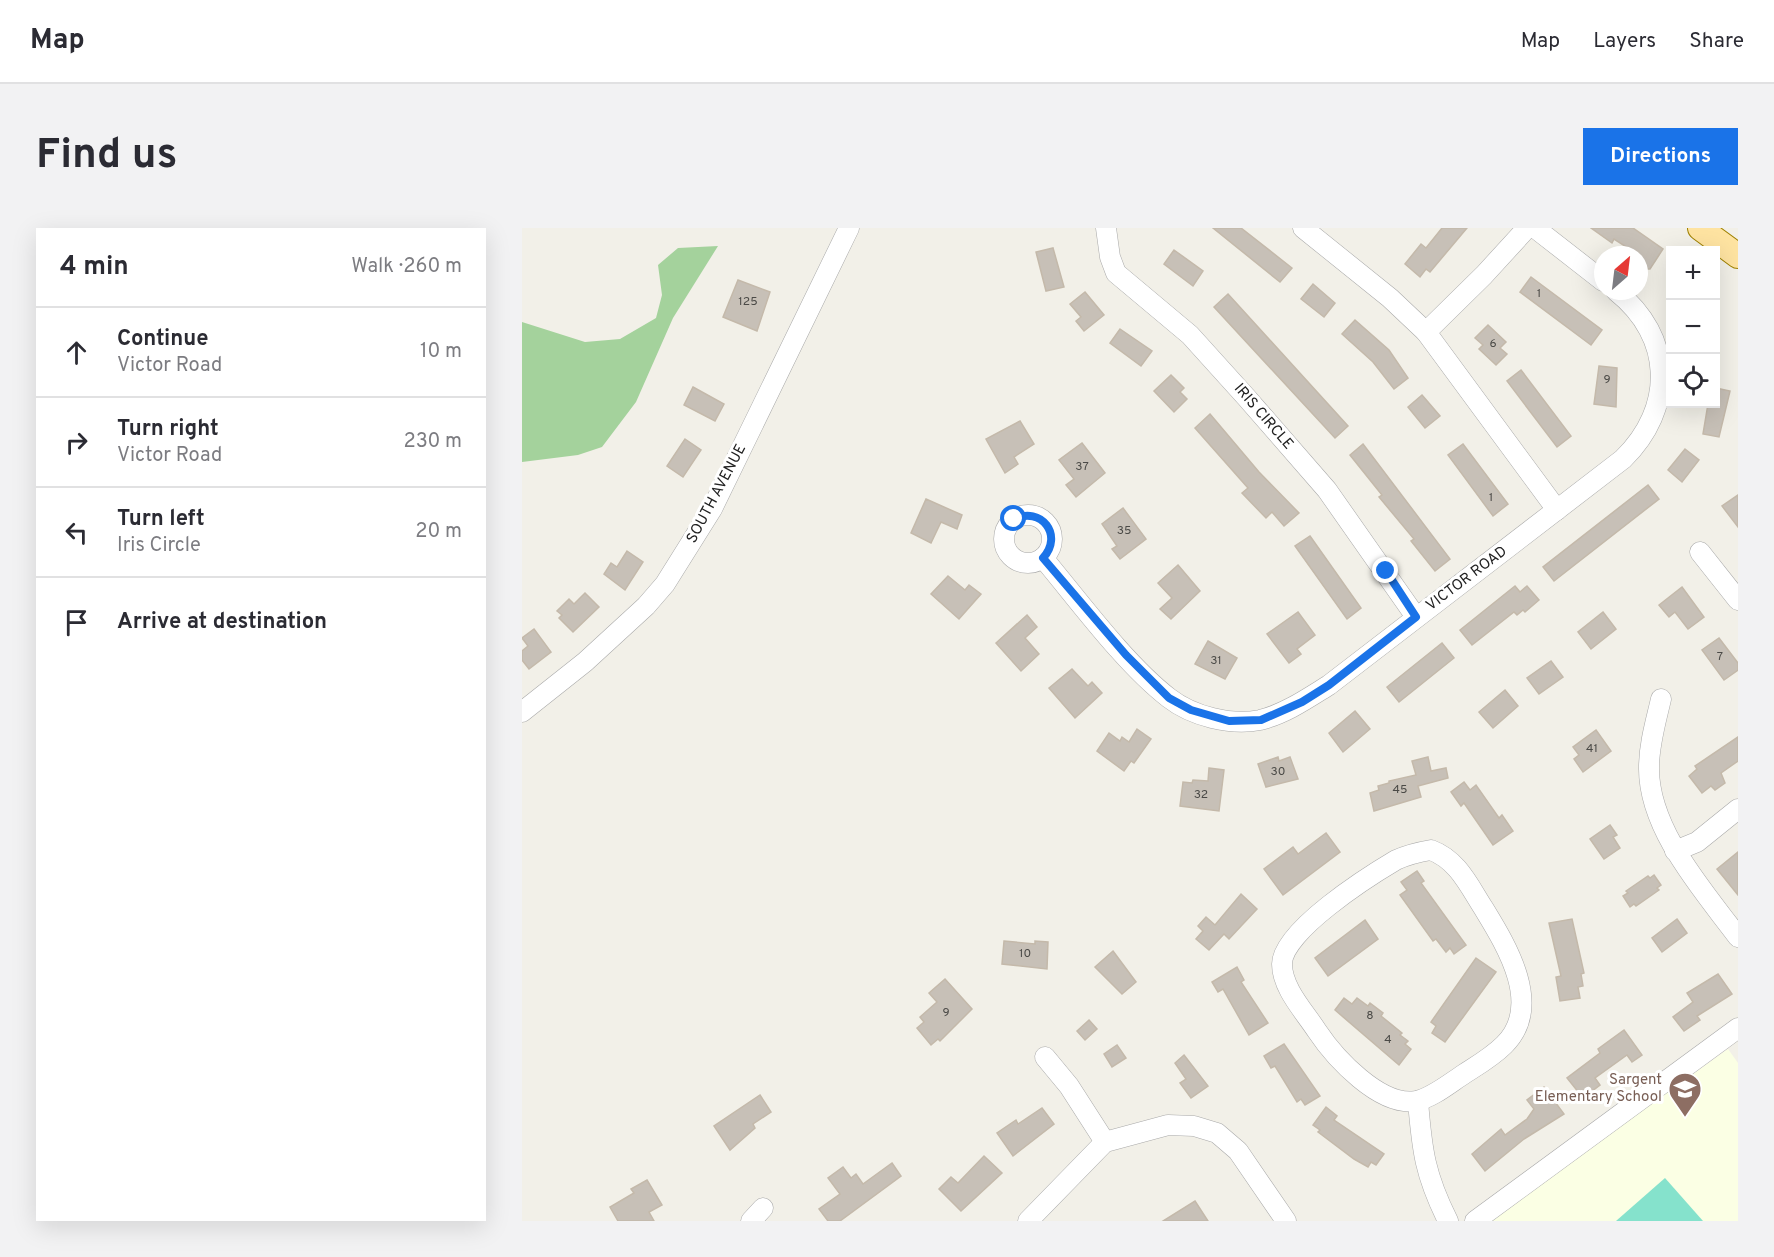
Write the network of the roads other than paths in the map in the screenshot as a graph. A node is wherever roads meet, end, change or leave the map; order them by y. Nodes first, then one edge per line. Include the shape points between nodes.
1 (849, 228) edge
2 (1106, 228) edge
3 (1303, 228) edge
4 (1527, 228) edge
5 (1535, 228) edge
6 (1700, 228) edge
7 (1738, 256) edge
8 (1594, 274) edge
9 (1626, 300) edge
10 (1426, 332) junction
11 (1557, 510) junction
12 (1700, 552) dead end
13 (1043, 558) dead end
14 (1738, 600) edge
15 (1416, 617) junction
16 (1660, 699) dead end
17 (522, 712) edge
18 (1738, 809) edge
19 (1676, 851) junction
20 (1738, 937) edge
21 (1738, 1028) edge
22 (1045, 1057) dead end
23 (1418, 1101) junction
24 (1105, 1142) junction
25 (1028, 1221) edge
26 (1286, 1221) edge
27 (1448, 1221) edge
28 (1475, 1221) edge

1 - 17 street, SOUTH AVENUE via 738,459 671,575 646,606
2 - 15 street, IRIS CIRCLE via 1116,273 1190,335 1246,397 1327,490
3 - 10 street
4 - 10 street
5 - 8 street
6 - 7 main road
9 - 11 street, VICTOR ROAD via 1644,317 1657,344 1662,388 1655,415 1640,442 1623,459
10 - 11 street
11 - 15 street, VICTOR ROAD
12 - 14 street
13 - 15 street, VICTOR ROAD via 1126,655 1169,698 1191,710 1229,721 1261,720 1302,702
16 - 19 street via 1648,769 1657,810
18 - 19 street via 1697,842
19 - 20 street
21 - 28 street
22 - 24 street
23 - 23 street via 1506,1044 1521,1008 1516,970 1508,948 1458,868 1431,850 1398,860 1315,916 1293,939 1281,961 1283,979 1329,1048 1383,1094
23 - 27 street via 1422,1153 1431,1187
24 - 25 street
24 - 26 street via 1168,1125 1194,1126 1217,1133 1238,1151

